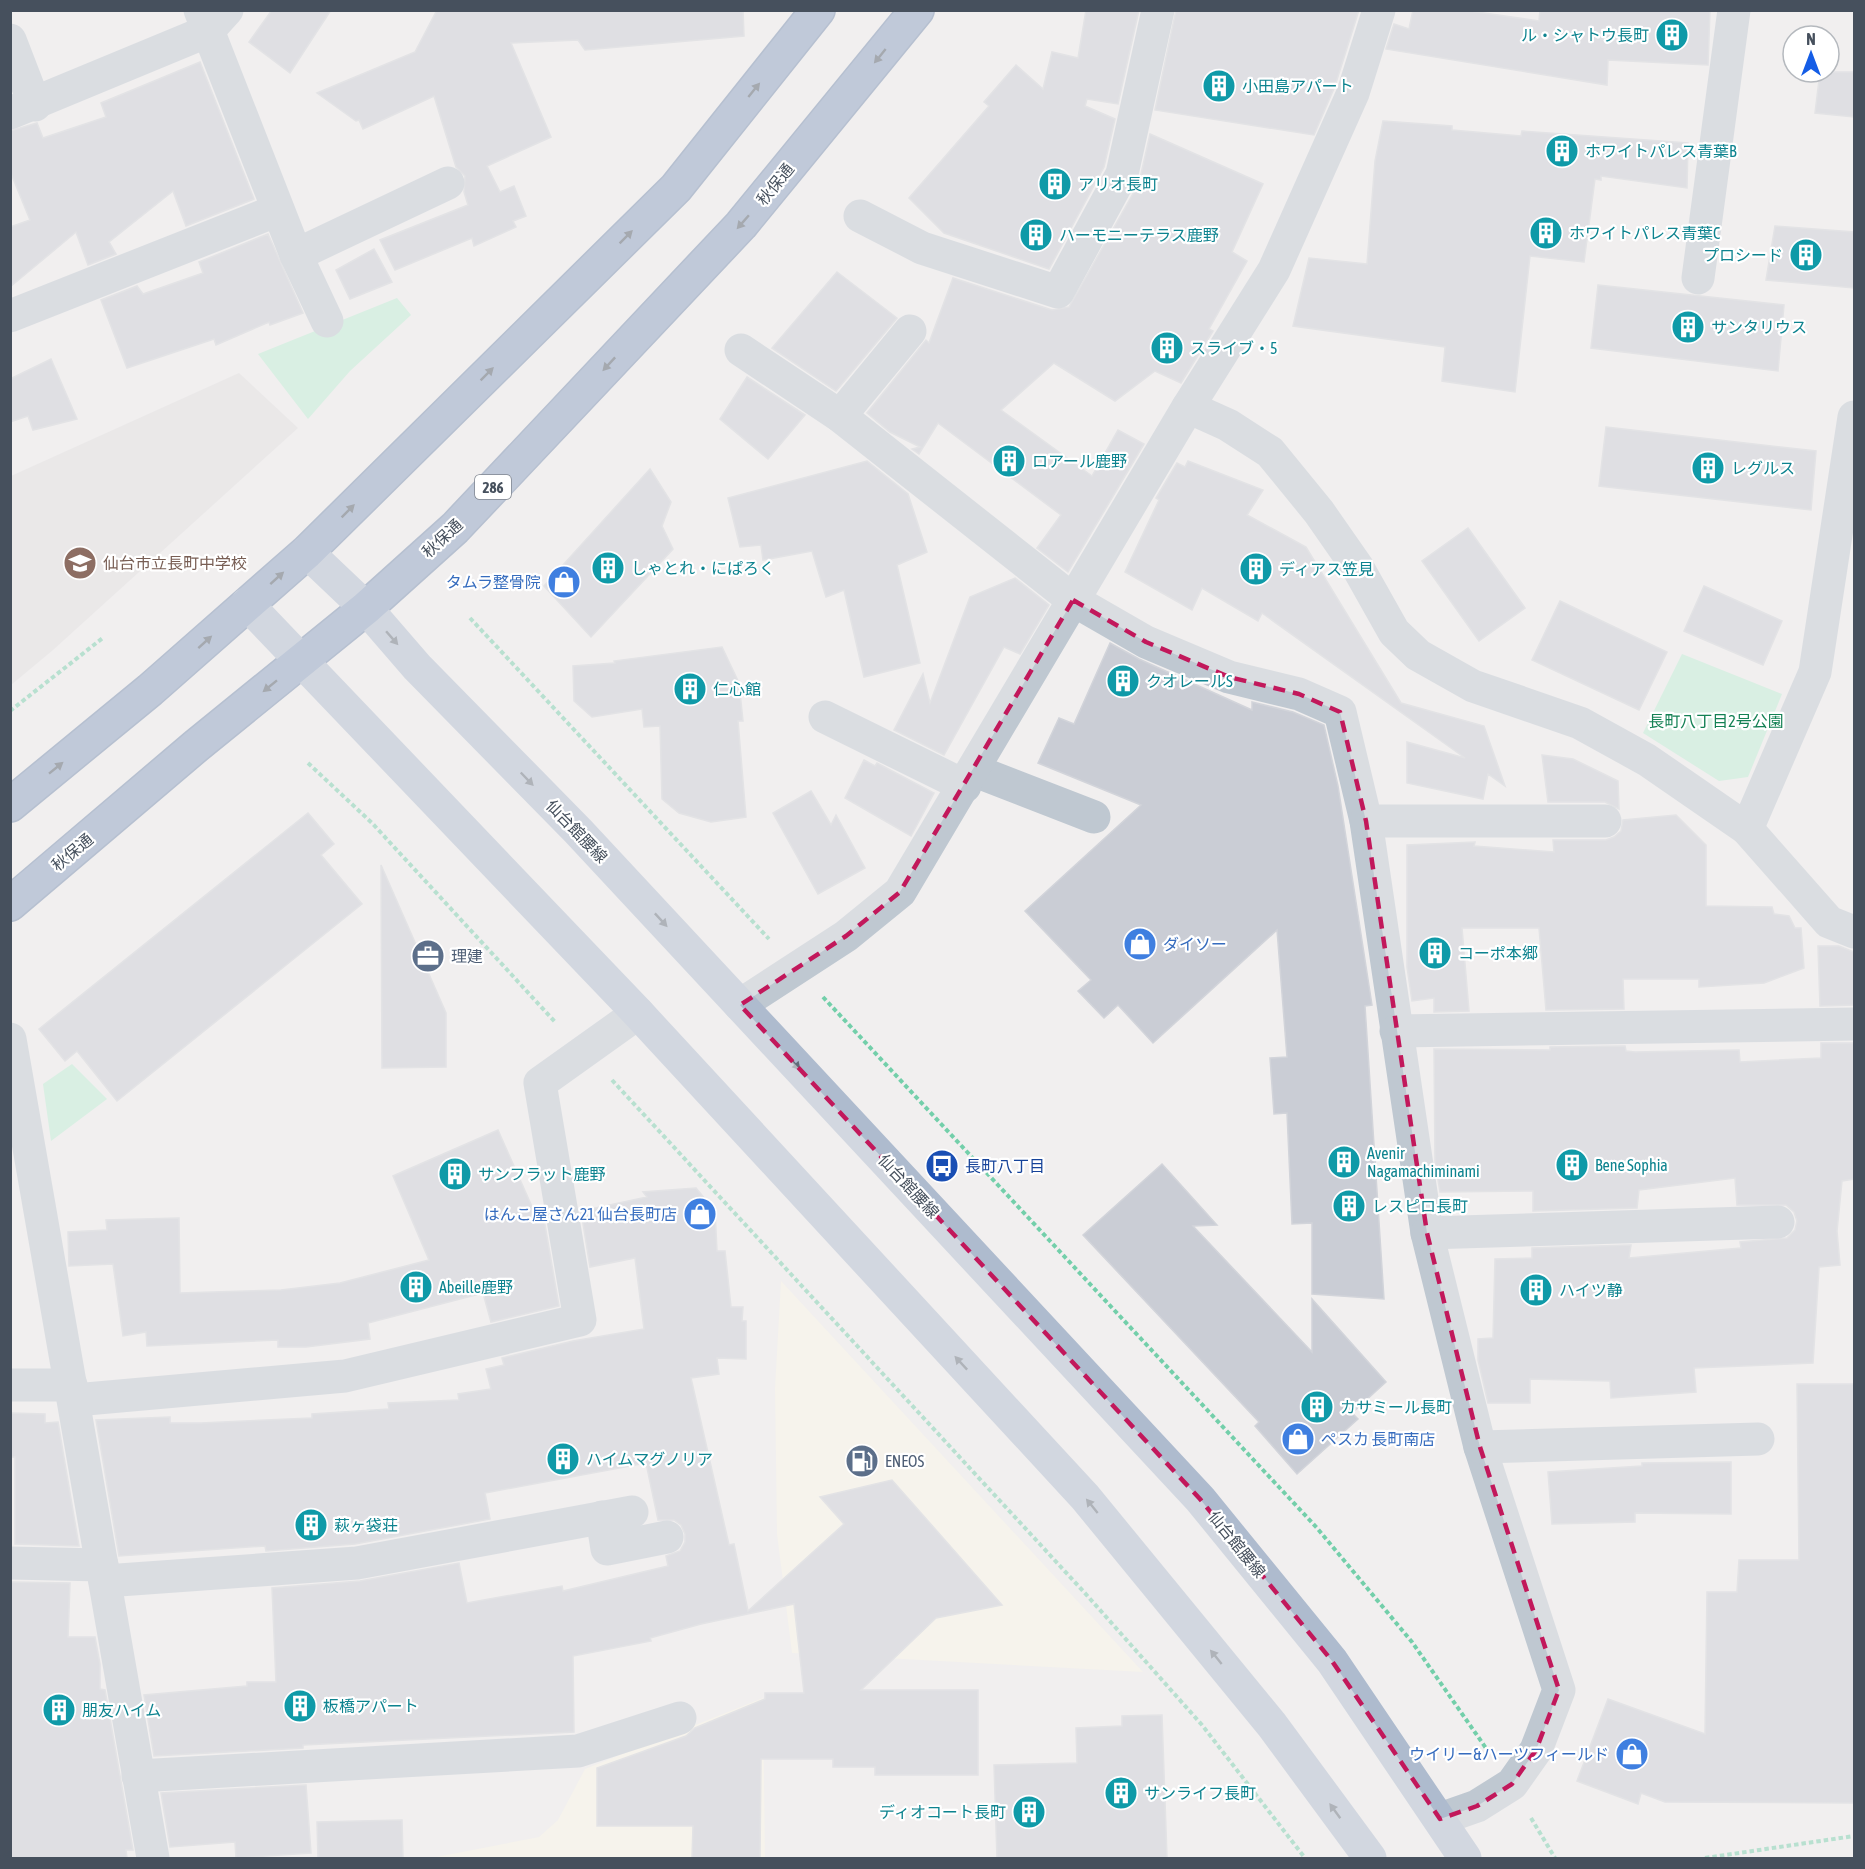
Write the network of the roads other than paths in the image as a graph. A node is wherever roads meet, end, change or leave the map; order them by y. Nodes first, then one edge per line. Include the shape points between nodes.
1 (818, 10) edge
2 (917, 10) edge
3 (1158, 10) edge
4 (1379, 10) edge
5 (1734, 10) edge
6 (212, 17) edge
7 (10, 40) edge
8 (23, 109) edge
9 (448, 183) dead end
10 (278, 210) junction
11 (860, 216) dead end
12 (296, 255) junction
13 (1698, 278) dead end
14 (10, 316) edge
15 (327, 321) dead end
16 (910, 331) dead end
17 (741, 350) dead end
18 (1188, 407) junction
19 (840, 416) junction
20 (1854, 417) edge
21 (306, 552) junction
22 (1073, 600) junction
23 (248, 604) junction
24 (366, 608) junction
25 (301, 661) junction
26 (825, 717) dead end
27 (969, 778) junction
28 (10, 805) edge
29 (1094, 817) dead end
30 (1366, 821) junction
31 (1605, 821) dead end
32 (1747, 828) junction
33 (10, 904) edge
34 (1854, 932) edge
35 (741, 1005) junction
36 (638, 1013) junction
37 (1854, 1024) edge
38 (1396, 1030) junction
39 (10, 1039) edge
40 (1778, 1222) dead end
41 (1427, 1233) junction
42 (10, 1385) edge
43 (73, 1393) junction
44 (1758, 1439) dead end
45 (1480, 1447) junction
46 (667, 1537) dead end
47 (10, 1563) edge
48 (104, 1573) junction
49 (680, 1718) dead end
50 (138, 1776) junction
51 (1440, 1819) junction
52 (153, 1858) edge
53 (1370, 1858) edge
54 (1466, 1858) edge

21 -> 1 highway via 676,188
2 -> 24 highway, 秋保通 / 286 via 741,225 455,528
3 - 11 street via 1122,174 1058,292 922,248
4 - 18 street via 1353,93 1274,270
5 - 13 street
6 - 8 street
6 - 10 street
7 - 8 street
9 - 12 street
10 - 12 street
10 - 14 street
12 - 15 street
16 - 19 street
17 - 19 street
18 - 22 street
18 - 32 street via 1228,425 1270,452 1320,512 1394,632 1418,655 1473,686 1580,723 1647,760
19 - 22 street
20 - 32 street via 1815,672
23 -> 21 highway
21 - 24 main road, 仙台館腰線
22 - 27 street
22 - 30 street via 1146,642 1218,673 1299,694 1340,711
23 - 25 main road
28 -> 23 highway
24 - 25 highway, 秋保通 / 286
24 -> 35 main road, 仙台館腰線 via 417,667
25 -> 33 highway, 秋保通 / 286
25 - 36 main road
26 - 27 street
27 - 29 street
27 - 35 street via 900,892 846,936
30 - 31 street
30 - 38 street
32 - 34 street via 1828,922
35 -> 51 main road, 仙台館腰線 via 1200,1499 1332,1661
36 - 43 street via 540,1083 580,1320 345,1377
53 -> 36 main road via 1272,1725 1085,1497
37 - 38 street
38 - 41 street
39 - 43 street
40 - 41 street
41 - 45 street
42 - 43 street
43 - 48 street
44 - 45 street
45 - 51 street via 1558,1690 1536,1750 1512,1784 1477,1806
46 - 48 street via 608,1549 617,1515 357,1563
47 - 48 street
48 - 50 street
49 - 50 street via 578,1751
50 - 52 street
51 - 54 main road, 仙台館腰線

